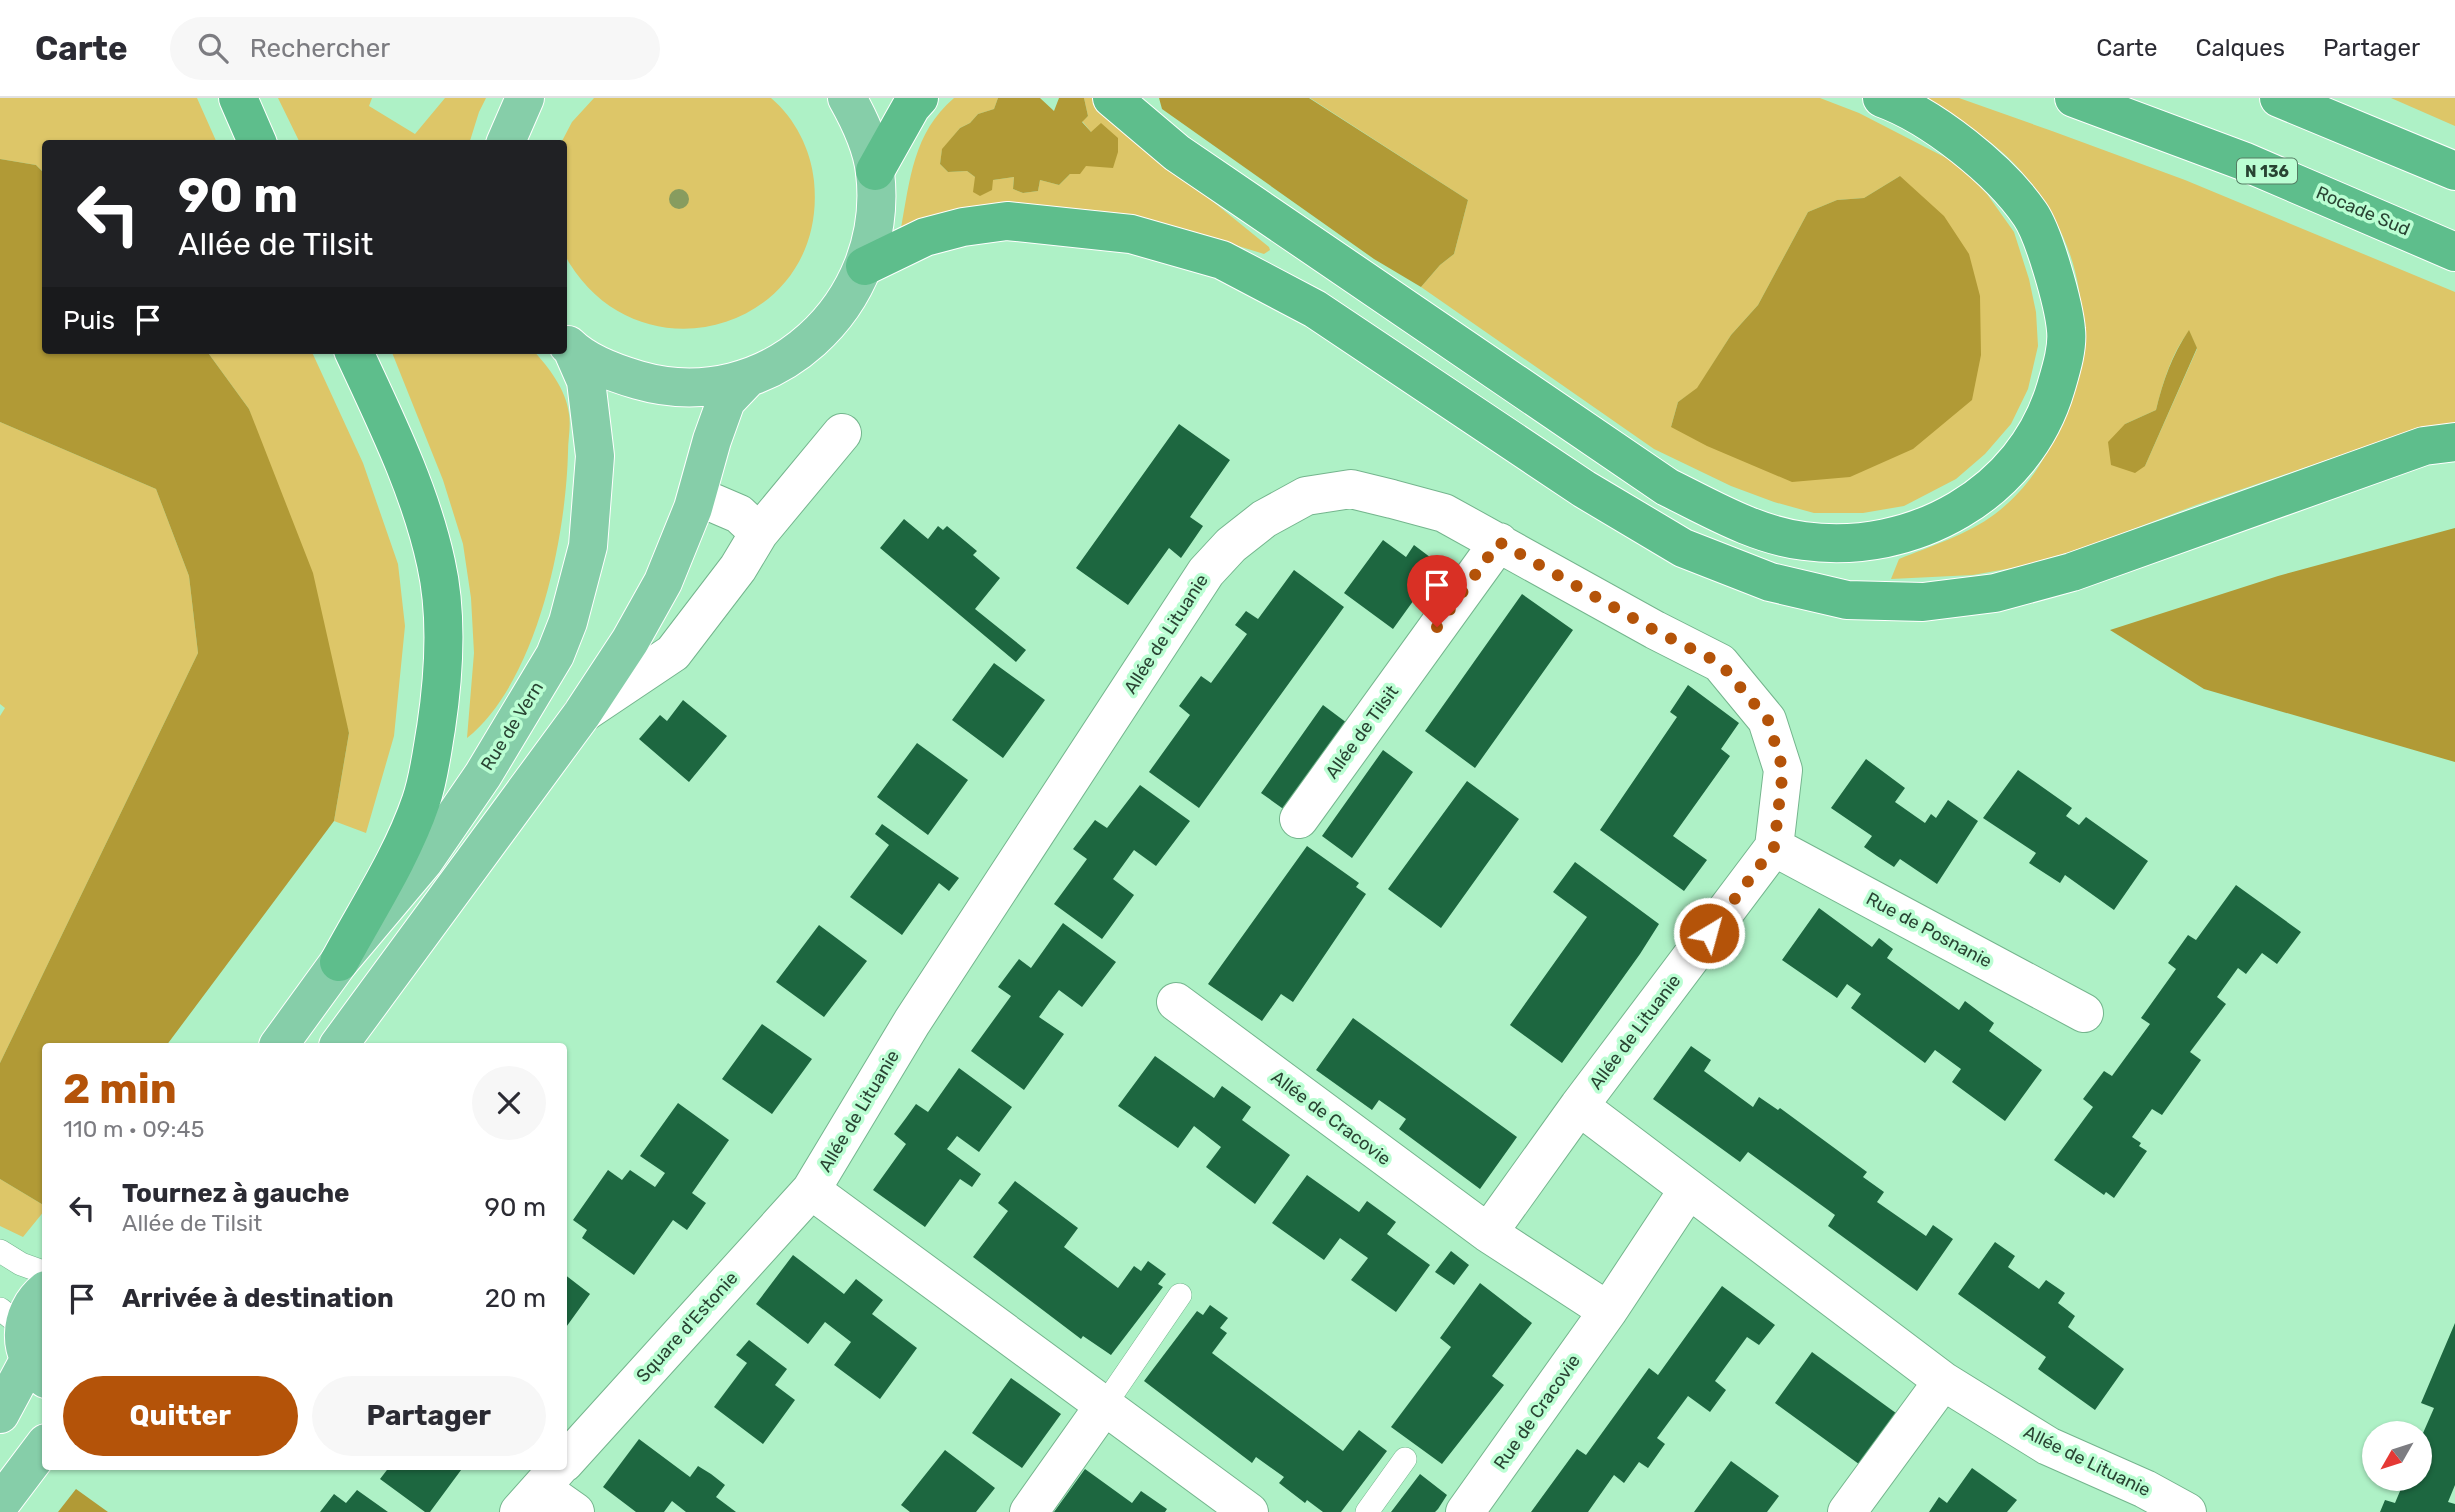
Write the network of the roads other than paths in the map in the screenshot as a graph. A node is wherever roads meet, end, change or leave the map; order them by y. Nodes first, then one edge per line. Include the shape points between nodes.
1 (238, 98) edge
2 (526, 98) edge
3 (847, 98) edge
4 (919, 98) edge
5 (1112, 98) edge
6 (1882, 98) edge
7 (2074, 98) edge
8 (2279, 98) edge
9 (256, 140) edge
10 (507, 140) edge
11 (875, 171) junction
12 (2455, 171) edge
13 (2455, 251) edge
14 (865, 265) junction
15 (568, 345) edge
16 (355, 354) edge
17 (747, 379) junction
18 (842, 433) dead end
19 (2445, 445) edge
20 (697, 496) junction
21 (759, 533) junction
22 (1499, 542) junction
23 (582, 714) junction
24 (1299, 819) dead end
25 (1774, 847) junction
26 (339, 962) junction
27 (1176, 1002) dead end
28 (2084, 1013) dead end
29 (280, 1043) edge
30 (340, 1043) edge
31 (1579, 1106) junction
32 (811, 1190) junction
33 (1688, 1190) junction
34 (1488, 1233) junction
35 (0, 1251) edge
36 (42, 1272) edge
37 (42, 1293) edge
38 (1180, 1295) dead end
39 (1608, 1311) junction
40 (24, 1344) edge
41 (1943, 1381) junction
42 (1104, 1406) junction
43 (0, 1414) edge
44 (42, 1448) edge
45 (567, 1459) edge
46 (1405, 1459) dead end
47 (546, 1482) edge
48 (0, 1504) edge
49 (575, 1512) edge
50 (1029, 1512) edge
51 (1250, 1512) edge
52 (1367, 1512) edge
53 (1465, 1512) edge
54 (1847, 1512) edge
55 (2187, 1512) edge

1 - 9 highway
2 - 10 main road
3 - 11 main road via 862,125
4 - 11 highway
5 - 6 highway via 1177,153 1667,487 1764,532 1803,541 1856,544 1905,534 1958,512 2004,475 2040,426 2052,400 2066,331 2053,270 2031,215 1988,166 1940,129
7 - 13 highway, Rocade Sud / N 136 via 2244,161
8 - 12 highway
11 - 14 main road via 876,219
14 - 17 main road via 846,303 819,335 785,361
14 - 19 highway via 925,237 963,226 1007,221 1131,234 1222,260 1315,309 1584,489 1683,548 1770,582 1847,600 1923,602 1995,593 2072,572
15 - 17 main road via 612,372 656,385 702,387
15 - 26 main road, Rue de Vern via 586,382 595,456 588,546 568,622 539,685 483,775 424,860
16 - 26 highway via 414,487 426,527 437,565 443,657 440,703 422,800 403,845
17 - 20 main road via 726,401
18 - 21 street
20 - 21 street via 739,514
20 - 23 main road via 663,582
21 - 23 street via 673,653
22 - 24 street, Allée de Tilsit
22 - 25 street, Allée de Lituanie via 1720,663 1768,720 1783,770
22 - 32 street, Allée de Lituanie via 1444,513 1351,489 1306,496 1264,519 1231,545 1206,572 912,1022
23 - 30 main road
25 - 28 street, Rue de Posnanie
25 - 31 street, Allée de Lituanie
26 - 29 main road, Rue de Vern
27 - 34 street, Allée de Cracovie
31 - 33 street, Allée de Lituanie
31 - 34 street
32 - 42 street, Allée de Lituanie
32 - 45 street, Square d'Estonie
33 - 39 street, Rue de Cracovie
33 - 41 street, Allée de Lituanie
34 - 39 street, Allée de Cracovie
35 - 36 lane
37 - 40 main road via 28,1311
38 - 42 lane
39 - 53 street, Rue de Cracovie
40 - 43 main road
41 - 54 street
41 - 55 street, Allée de Lituanie via 2048,1447
42 - 50 street
42 - 51 street, Allée de Lituanie
44 - 48 main road
46 - 52 lane
47 - 49 street, Square d'Estonie

